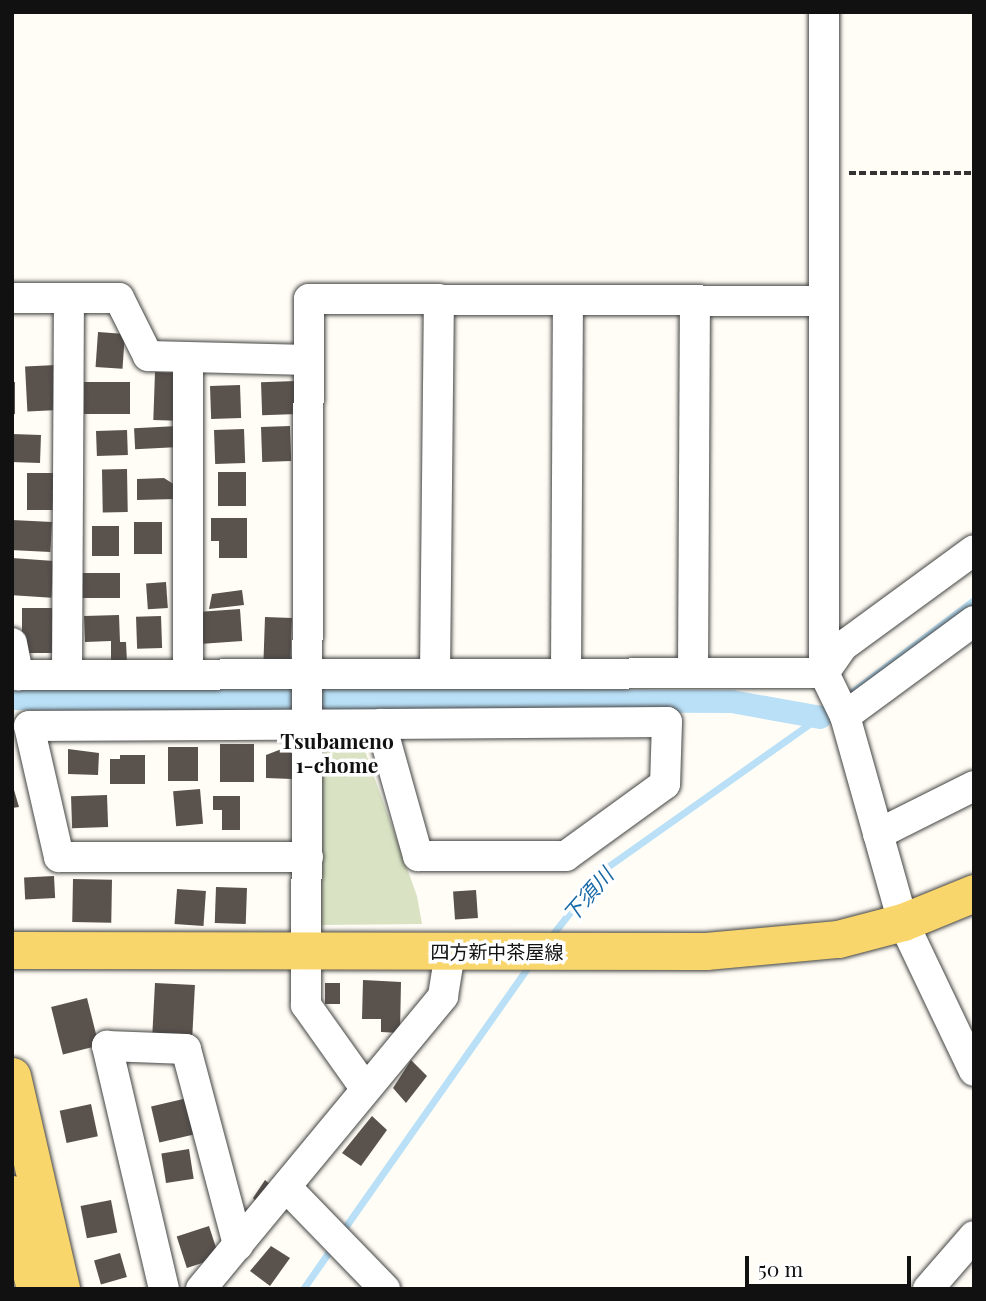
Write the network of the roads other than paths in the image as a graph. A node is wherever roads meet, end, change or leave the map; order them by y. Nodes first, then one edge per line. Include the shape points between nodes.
1 (824, 12) edge
2 (12, 298) edge
3 (69, 298) junction
4 (439, 299) junction
5 (568, 300) junction
6 (695, 300) junction
7 (822, 301) junction
8 (188, 358) junction
9 (309, 360) junction
10 (974, 550) edge
11 (974, 621) edge
12 (12, 643) edge
13 (566, 673) junction
14 (693, 673) junction
15 (824, 673) junction
16 (188, 674) junction
17 (308, 674) junction
18 (435, 674) junction
19 (67, 675) junction
20 (845, 716) junction
21 (308, 724) junction
22 (381, 724) junction
23 (974, 786) edge
24 (878, 834) junction
25 (308, 858) junction
26 (974, 893) edge
27 (903, 922) junction
28 (12, 950) edge
29 (307, 950) junction
30 (450, 953) junction
31 (966, 1030) edge
32 (974, 1071) edge
33 (12, 1076) edge
34 (365, 1088) junction
35 (287, 1188) junction
36 (12, 1194) edge
37 (974, 1236) edge
38 (238, 1245) junction
39 (35, 1289) edge
40 (61, 1289) edge
41 (164, 1289) edge
42 (201, 1289) edge
43 (385, 1289) edge
44 (928, 1289) edge

1 - 7 street
2 - 3 street
3 - 8 street via 119,299 148,356
3 - 19 street
4 - 5 street
4 - 9 street via 309,299
4 - 18 street
5 - 6 street
5 - 13 street
6 - 7 street
6 - 14 street
7 - 15 street
8 - 9 street
8 - 16 street
9 - 17 street
10 - 15 street via 843,646
11 - 20 street
12 - 19 street via 18,675
13 - 14 street
13 - 18 street
14 - 15 street
15 - 20 street
16 - 17 street
16 - 19 street
17 - 18 street
17 - 21 street
20 - 24 street
21 - 22 street
21 - 25 street
21 - 25 street via 29,726 59,857
22 - 22 street via 667,722 665,784 566,856 418,856
23 - 24 street
24 - 27 street
25 - 29 street
26 - 27 main road, 四方新中茶屋線
27 - 30 main road, 四方新中茶屋線 via 790,946
27 - 31 street
28 - 29 main road, 四方新中茶屋線
29 - 30 main road, 四方新中茶屋線
29 - 34 street via 306,1005
30 - 34 street via 443,996
31 - 32 street
33 - 40 main road
34 - 35 street
35 - 38 street
35 - 43 street
36 - 39 main road
37 - 44 street
38 - 41 street via 186,1049 107,1046
38 - 42 street

